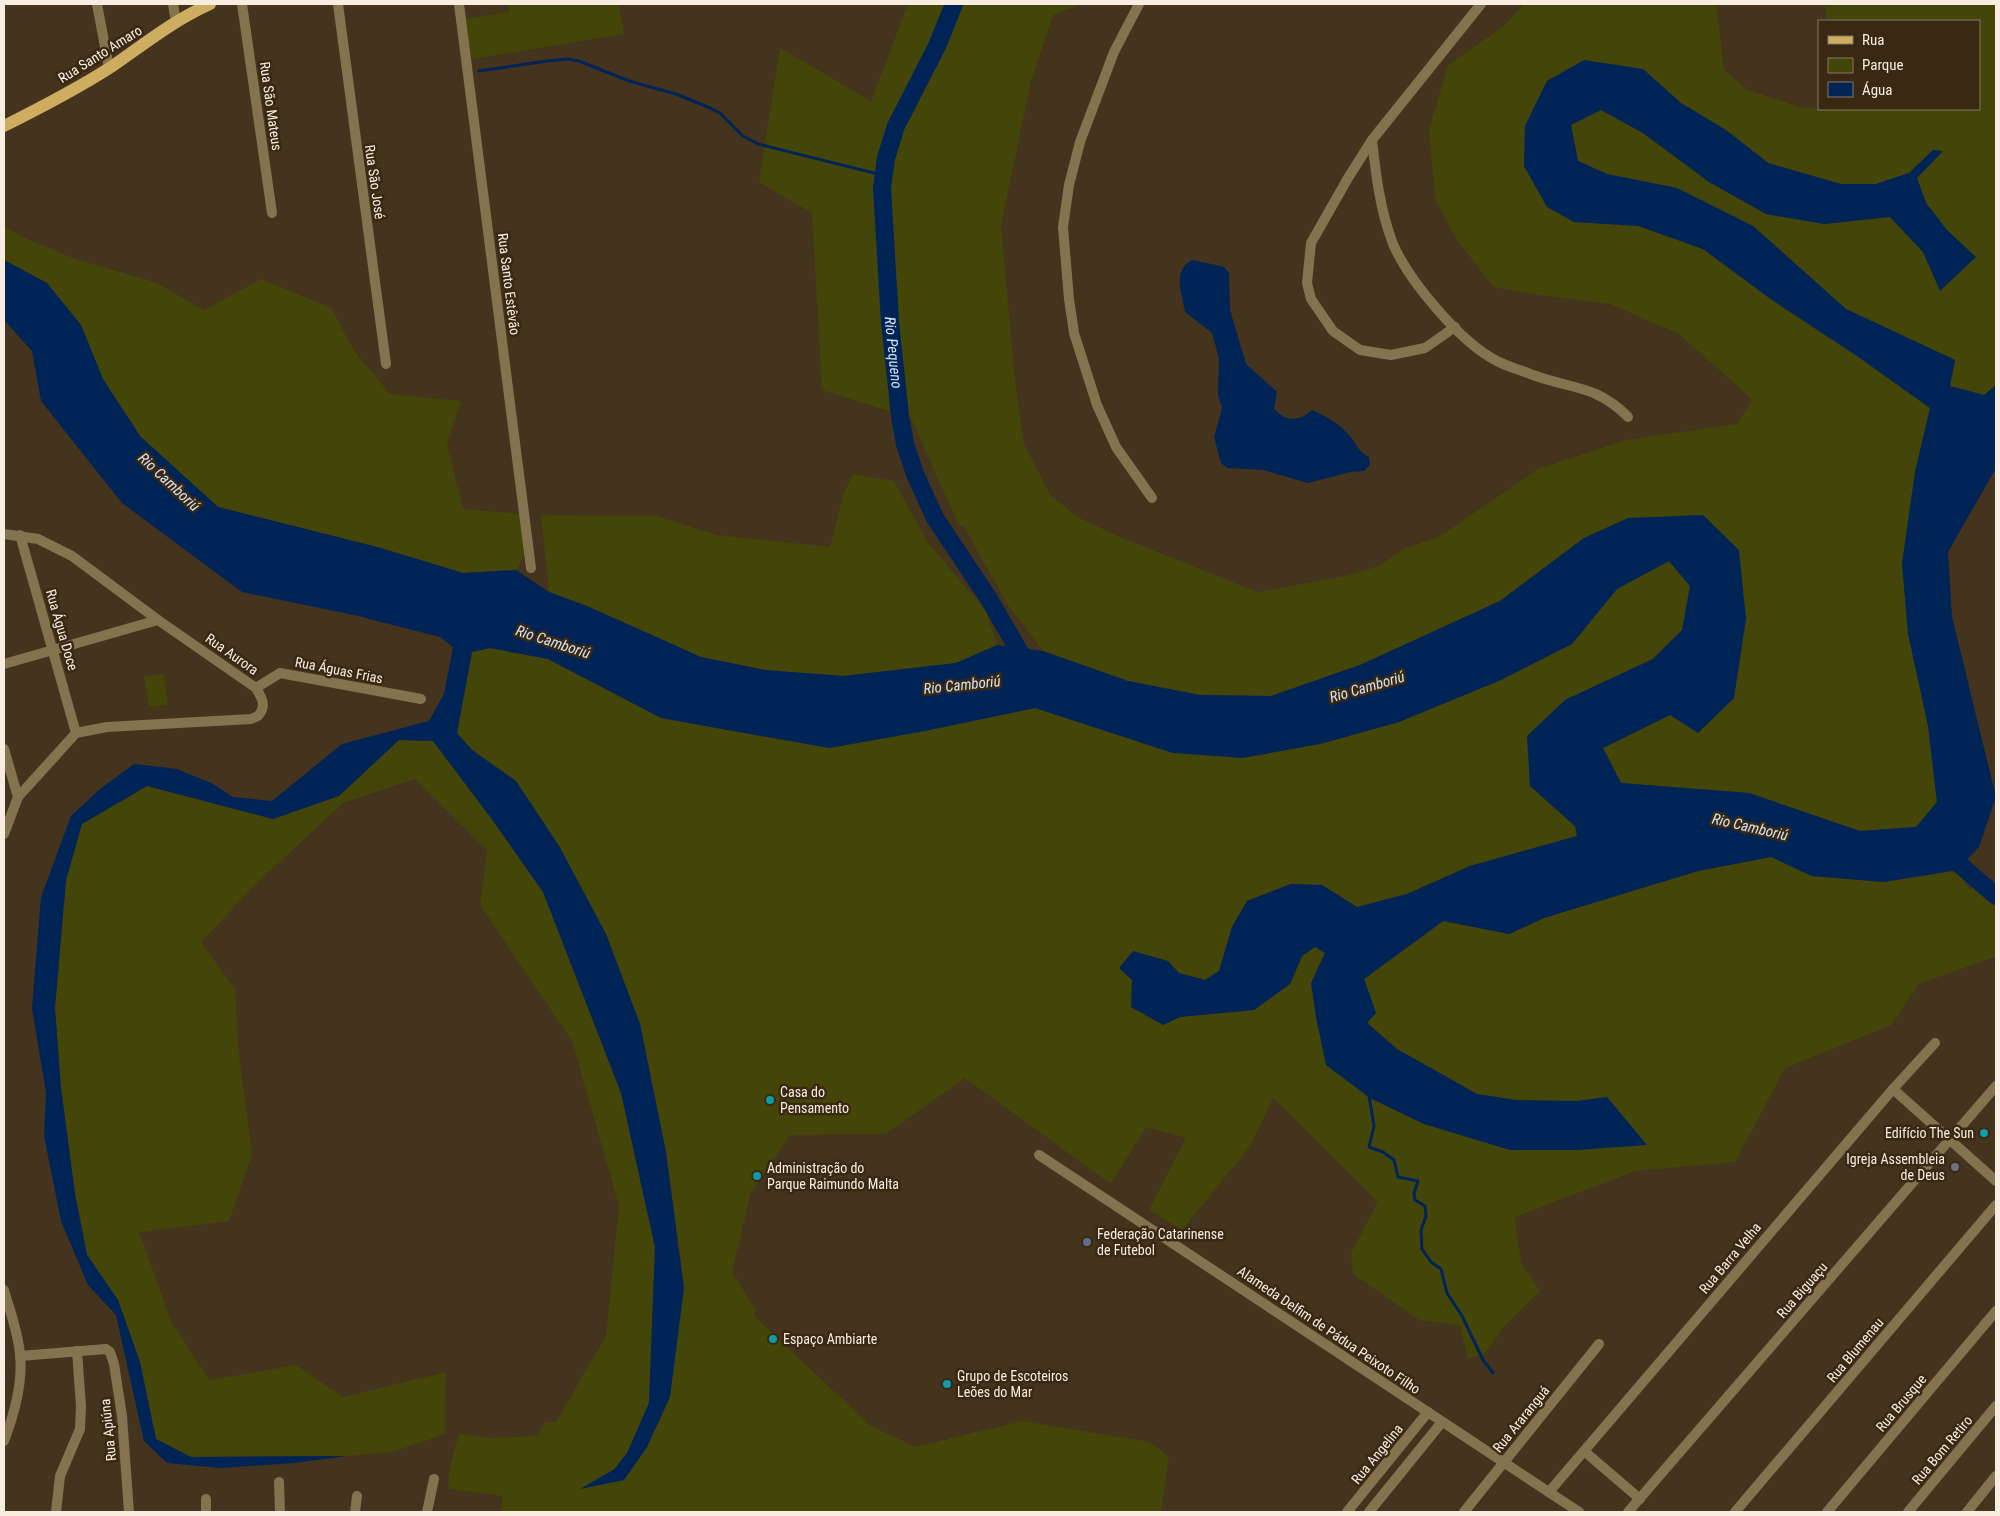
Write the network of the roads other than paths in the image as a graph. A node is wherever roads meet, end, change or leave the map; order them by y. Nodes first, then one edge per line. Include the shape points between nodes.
1 (97, 4) edge
2 (173, 4) edge
3 (210, 4) edge
4 (242, 4) edge
5 (338, 4) edge
6 (459, 4) edge
7 (1138, 4) edge
8 (1481, 4) edge
9 (176, 22) junction
10 (109, 68) junction
11 (4, 126) edge
12 (1372, 140) junction
13 (272, 213) dead end
14 (1455, 327) junction
15 (386, 364) dead end
16 (1628, 417) dead end
17 (1152, 498) dead end
18 (4, 534) edge
19 (20, 535) junction
20 (531, 568) dead end
21 (158, 620) junction
22 (53, 650) junction
23 (4, 664) edge
24 (256, 688) junction
25 (421, 699) dead end
26 (76, 733) junction
27 (4, 749) edge
28 (18, 797) junction
29 (5, 829) edge
30 (1934, 1043) dead end
31 (1996, 1086) edge
32 (1893, 1089) junction
33 (1950, 1140) junction
34 (1039, 1155) dead end
35 (1996, 1181) edge
36 (1996, 1205) edge
37 (4, 1290) edge
38 (1996, 1311) edge
39 (1599, 1344) dead end
40 (77, 1351) junction
41 (20, 1356) junction
42 (1996, 1406) edge
43 (1428, 1412) junction
44 (1442, 1422) junction
45 (4, 1441) edge
46 (1584, 1450) junction
47 (1504, 1463) junction
48 (1996, 1476) edge
49 (434, 1479) dead end
50 (279, 1482) dead end
51 (1549, 1492) junction
52 (357, 1496) dead end
53 (206, 1499) dead end
54 (1640, 1499) junction
55 (56, 1512) edge
56 (129, 1512) edge
57 (206, 1512) edge
58 (280, 1512) edge
59 (355, 1512) edge
60 (427, 1512) edge
61 (1347, 1512) edge
62 (1369, 1512) edge
63 (1464, 1512) edge
64 (1579, 1512) edge
65 (1628, 1512) edge
66 (1735, 1512) edge
67 (1827, 1512) edge
68 (1908, 1512) edge
69 (1967, 1512) edge

1 - 10 street
2 - 9 street
3 - 9 main road, Rua Santo Amaro
4 - 13 street, Rua São Mateus
5 - 15 street, Rua São José
6 - 20 street, Rua Santo Estêvão
7 - 17 street via 1114,52 1080,142 1063,227 1074,333 1097,406 1116,447
8 - 12 street
9 - 10 main road, Rua Santo Amaro
10 - 11 main road, Rua Santo Amaro
12 - 14 street via 1378,193 1393,244 1416,285
12 - 14 street via 1311,243 1307,283 1311,299 1333,330 1360,350 1391,355 1425,348
14 - 16 street via 1497,361 1593,391
18 - 19 street, Rua Aurora
19 - 21 street, Rua Aurora via 38,539 72,556
19 - 22 street, Rua Água Doce
21 - 22 street
21 - 24 street, Rua Aurora
22 - 23 street
22 - 26 street, Rua Água Doce
24 - 25 street, Rua Águas Frias via 280,673
24 - 26 street, Rua Aurora via 264,706 258,716 251,719 107,727
26 - 28 street
27 - 28 street
28 - 29 street
30 - 32 street, Rua Barra Velha
31 - 33 street, Rua Biguaçu
32 - 33 street
32 - 46 street, Rua Barra Velha
33 - 35 street
33 - 54 street, Rua Biguaçu
34 - 43 street, Alameda Delfim de Pádua Peixoto Filho
36 - 66 street, Rua Blumenau
37 - 41 street
38 - 67 street, Rua Brusque
39 - 47 street, Rua Araranguá
40 - 41 street
40 - 55 street via 80,1429 60,1476
40 - 56 street, Rua Apiúna via 106,1349 113,1358 122,1416
41 - 45 street via 20,1379
42 - 68 street, Rua Bom Retiro
43 - 44 street, Alameda Delfim de Pádua Peixoto Filho
43 - 61 street, Rua Angelina
44 - 47 street, Alameda Delfim de Pádua Peixoto Filho
44 - 62 street
46 - 51 street, Rua Barra Velha
46 - 54 street
47 - 51 street, Alameda Delfim de Pádua Peixoto Filho
47 - 63 street, Rua Araranguá
48 - 69 street
49 - 60 street
50 - 58 street
51 - 64 street, Alameda Delfim de Pádua Peixoto Filho
52 - 59 street
53 - 57 street
54 - 65 street, Rua Biguaçu

